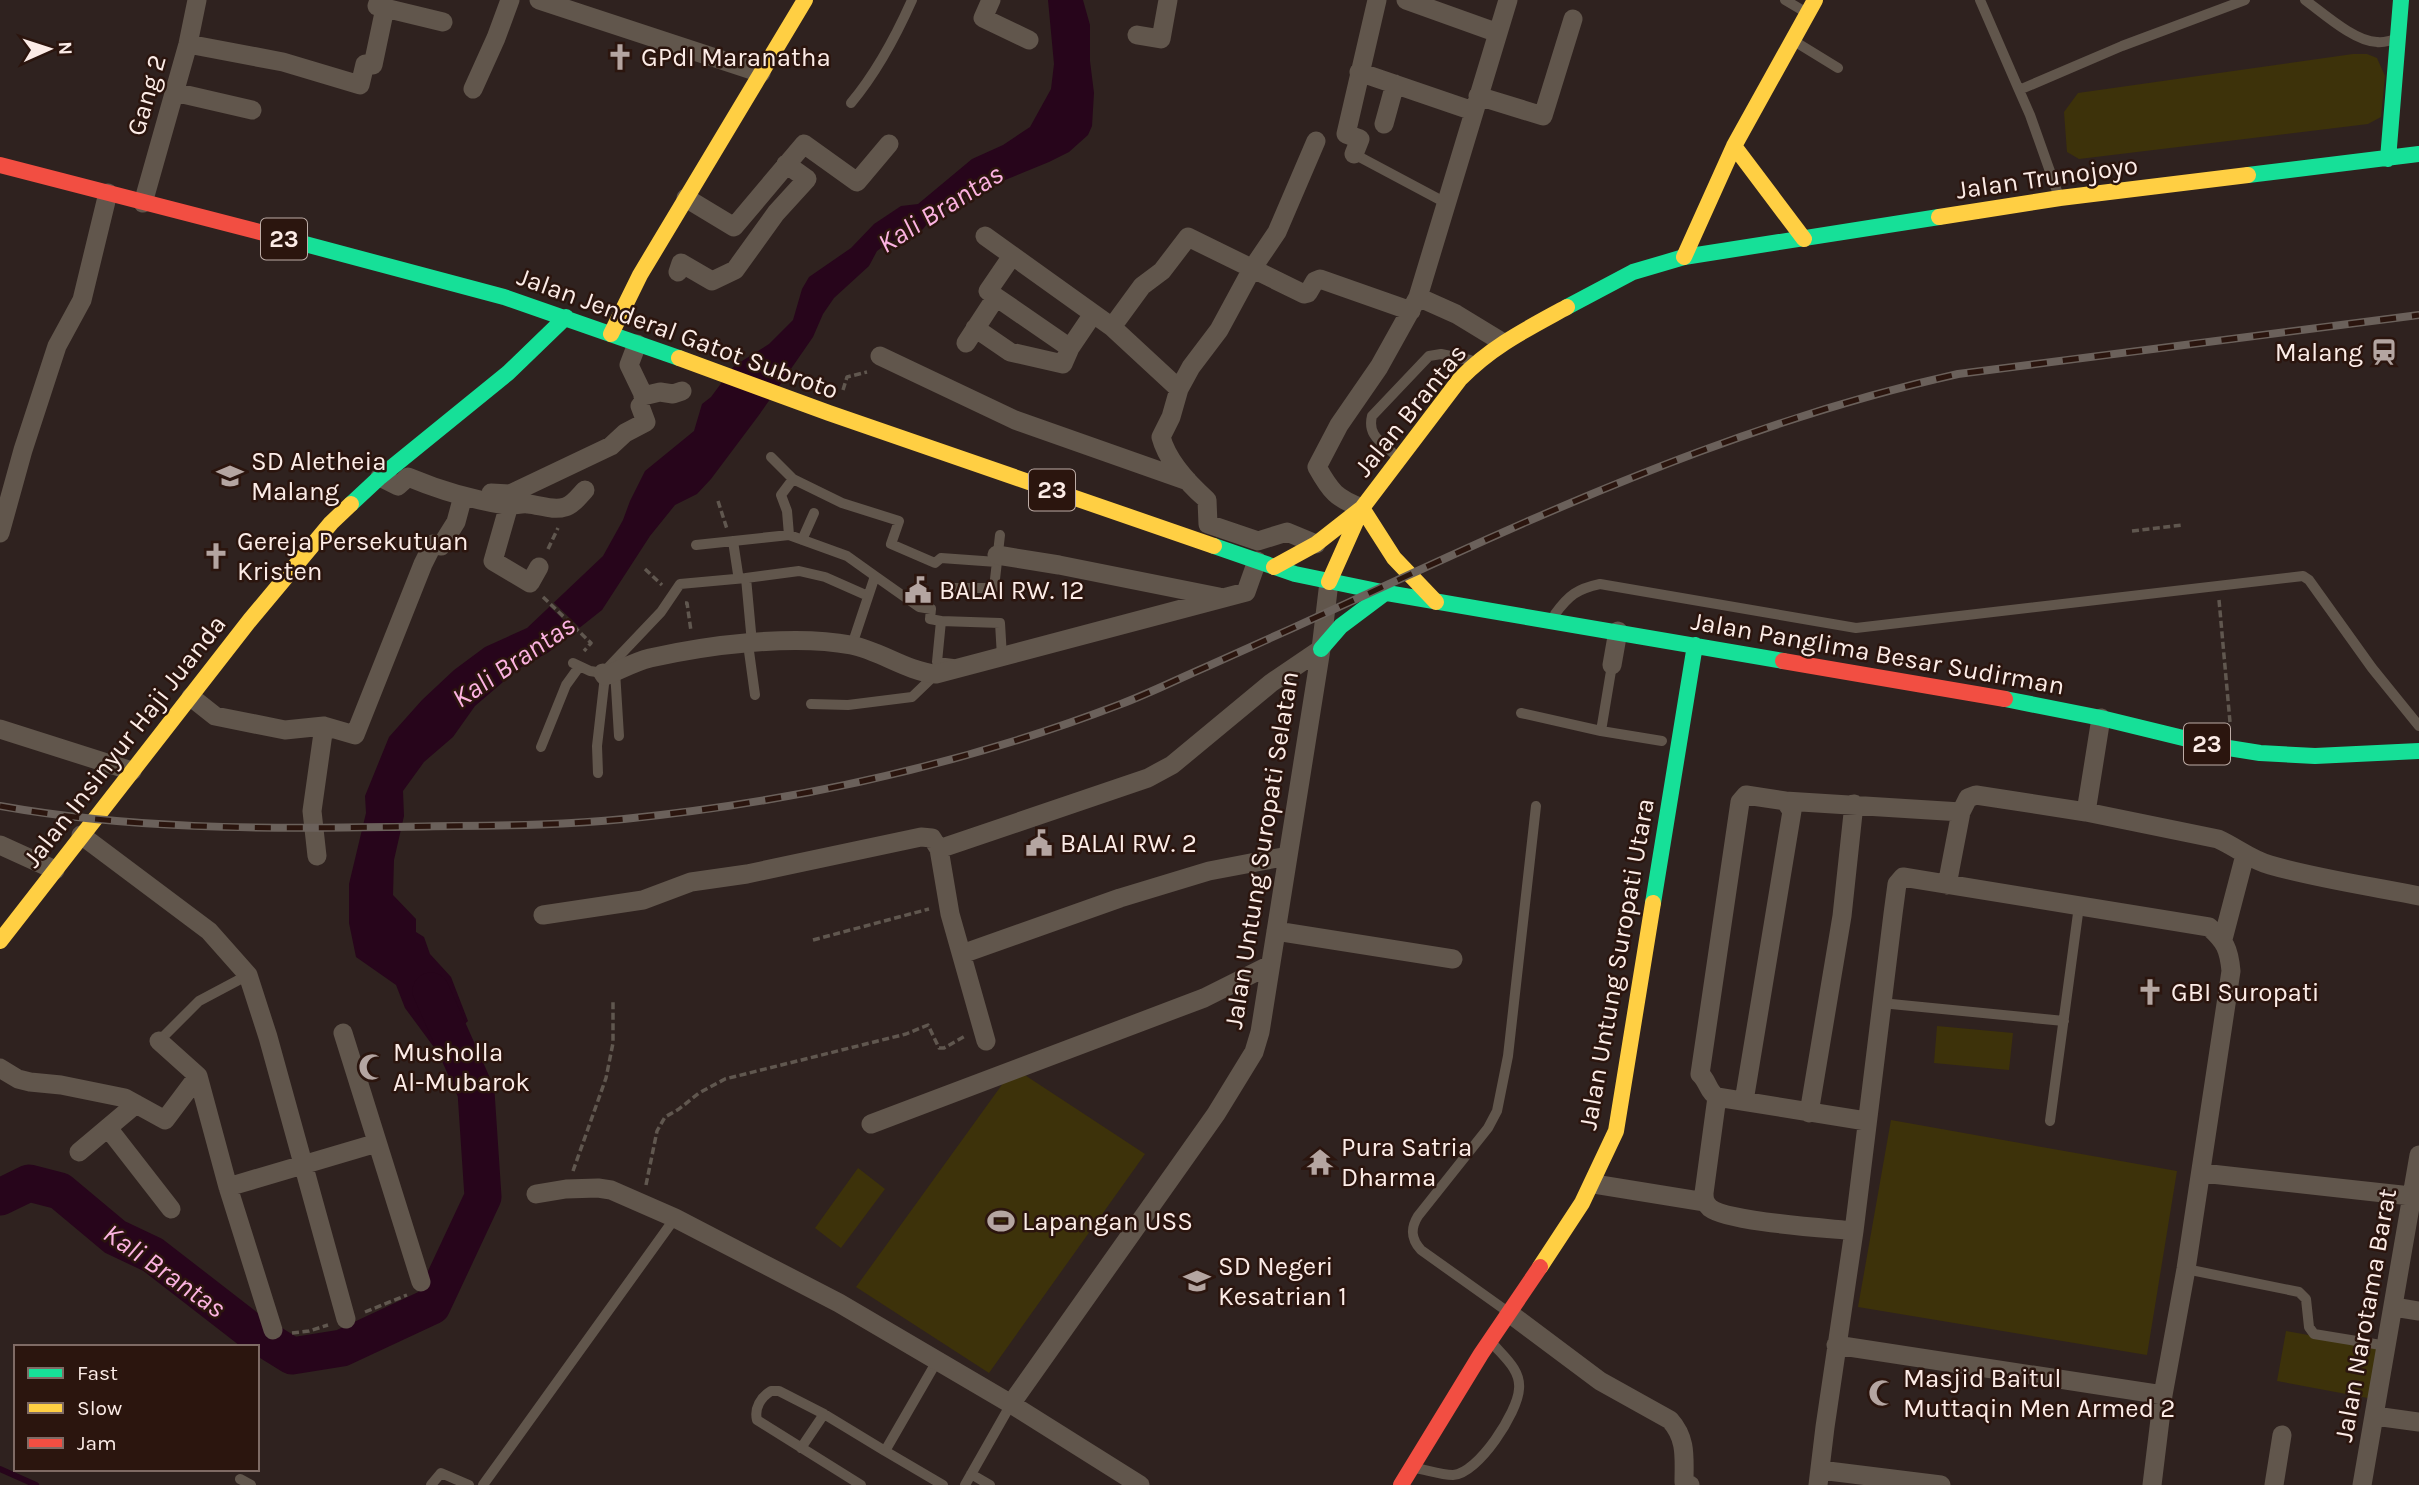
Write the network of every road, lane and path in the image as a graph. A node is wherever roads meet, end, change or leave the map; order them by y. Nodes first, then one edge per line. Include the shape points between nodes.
1 (197, 0) edge
2 (510, 0) edge
3 (539, 0) edge
4 (805, 0) edge
5 (912, 0) edge
6 (991, 0) edge
7 (1168, 0) edge
8 (1377, 0) edge
9 (1406, 0) edge
10 (1508, 0) edge
11 (1785, 0) edge
12 (1980, 0) edge
13 (2245, 0) edge
14 (2305, 0) edge
15 (2401, 0) edge
16 (382, 4) edge
17 (1811, 6) edge
18 (1573, 19) dead end
19 (443, 22) dead end
20 (1497, 33) junction
21 (1137, 35) dead end
22 (2397, 39) junction
23 (1029, 40) dead end
24 (1793, 40) junction
25 (2419, 40) edge
26 (187, 44) junction
27 (1838, 68) dead end
28 (1359, 72) junction
29 (761, 73) junction
30 (1395, 84) junction
31 (473, 89) dead end
32 (2019, 90) junction
33 (174, 92) junction
34 (851, 103) dead end
35 (1476, 103) junction
36 (252, 110) dead end
37 (1384, 124) dead end
38 (1316, 141) dead end
39 (889, 144) dead end
40 (1734, 146) junction
41 (1354, 154) joint
42 (2419, 154) edge
43 (2388, 159) junction
44 (786, 164) junction
45 (0, 165) edge
46 (108, 193) junction
47 (686, 198) junction
48 (2060, 198) junction
49 (143, 203) junction
50 (1446, 203) junction
51 (985, 236) dead end
52 (1804, 239) junction
53 (1012, 256) junction
54 (1684, 257) junction
55 (1252, 269) junction
56 (678, 271) dead end
57 (996, 297) junction
58 (1415, 304) junction
59 (1093, 314) junction
60 (566, 317) junction
61 (1112, 327) junction
62 (611, 334) junction
63 (1502, 342) junction
64 (638, 344) junction
65 (1069, 348) junction
66 (883, 357) joint
67 (1477, 362) junction
68 (1179, 389) junction
69 (682, 391) dead end
70 (642, 398) junction
71 (835, 407) junction
72 (771, 457) dead end
73 (1398, 458) junction
74 (380, 477) junction
75 (793, 479) junction
76 (1188, 481) junction
77 (585, 490) dead end
78 (472, 497) junction
79 (718, 501) dead end
80 (509, 505) junction
81 (1362, 508) junction
82 (814, 513) dead end
83 (2182, 525) dead end
84 (0, 531) edge
85 (2132, 531) dead end
86 (789, 535) junction
87 (1000, 535) dead end
88 (802, 540) junction
89 (732, 541) junction
90 (1316, 544) junction
91 (696, 545) dead end
92 (997, 559) junction
93 (1266, 564) junction
94 (539, 568) dead end
95 (646, 569) dead end
96 (1295, 574) junction
97 (742, 576) junction
98 (876, 576) junction
99 (1329, 582) junction
100 (2218, 586) junction
101 (948, 588) dead end
102 (540, 593) dead end
103 (1385, 593) junction
104 (868, 596) junction
105 (672, 598) junction
106 (1223, 598) junction
107 (1436, 602) junction
108 (1551, 620) junction
109 (941, 621) junction
110 (1618, 631) junction
111 (591, 643) dead end
112 (750, 644) junction
113 (852, 645) junction
114 (1695, 645) junction
115 (1321, 649) junction
116 (693, 651) junction
117 (1002, 657) junction
118 (1612, 665) joint
119 (968, 666) junction
120 (608, 674) junction
121 (936, 674) junction
122 (755, 695) dead end
123 (191, 697) junction
124 (811, 704) dead end
125 (1521, 713) dead end
126 (2101, 718) junction
127 (324, 726) junction
128 (2419, 726) edge
129 (0, 729) edge
130 (1601, 730) junction
131 (619, 736) dead end
132 (1670, 742) junction
133 (541, 747) dead end
134 (2232, 748) junction
135 (2419, 751) edge
136 (132, 771) junction
137 (598, 773) dead end
138 (1785, 801) junction
139 (1854, 804) junction
140 (1536, 806) dead end
141 (1961, 812) junction
142 (2086, 812) junction
143 (81, 835) junction
144 (0, 845) edge
145 (939, 849) junction
146 (2245, 855) junction
147 (317, 856) dead end
148 (1288, 856) junction
149 (55, 870) junction
150 (1947, 885) junction
151 (2419, 896) edge
152 (949, 903) junction
153 (2079, 906) junction
154 (543, 915) dead end
155 (1276, 931) junction
156 (2223, 939) junction
157 (813, 940) dead end
158 (0, 941) edge
159 (962, 954) junction
160 (1454, 959) dead end
161 (1270, 965) junction
162 (248, 975) junction
163 (612, 1000) dead end
164 (1881, 1003) junction
165 (2064, 1021) junction
166 (343, 1033) dead end
167 (984, 1033) joint
168 (159, 1041) joint
169 (0, 1068) edge
170 (198, 1076) junction
171 (1717, 1097) junction
172 (1744, 1101) junction
173 (136, 1104) junction
174 (1809, 1113) junction
175 (1866, 1121) junction
176 (2050, 1121) dead end
177 (871, 1124) dead end
178 (108, 1128) junction
179 (377, 1143) junction
180 (79, 1152) dead end
181 (2419, 1155) edge
182 (303, 1164) junction
183 (2202, 1172) junction
184 (1594, 1184) junction
185 (228, 1187) junction
186 (566, 1189) junction
187 (536, 1194) dead end
188 (2411, 1196) junction
189 (1705, 1202) junction
190 (642, 1204) junction
191 (172, 1209) dead end
192 (675, 1218) junction
193 (1854, 1231) junction
194 (2186, 1269) junction
195 (421, 1282) dead end
196 (2394, 1307) junction
197 (2419, 1311) edge
198 (1509, 1313) junction
199 (346, 1319) dead end
200 (273, 1330) dead end
201 (1491, 1341) junction
202 (1836, 1345) junction
203 (2387, 1346) junction
204 (937, 1362) junction
205 (2163, 1395) junction
206 (1011, 1404) junction
207 (824, 1415) junction
208 (2375, 1416) junction
209 (2419, 1422) edge
210 (2282, 1435) dead end
211 (801, 1448) junction
212 (885, 1451) junction
213 (1412, 1467) junction
214 (971, 1474) junction
215 (1819, 1477) edge
216 (240, 1479) dead end
217 (251, 1485) edge
218 (431, 1485) edge
219 (469, 1485) edge
220 (483, 1485) edge
221 (860, 1485) edge
222 (943, 1485) edge
223 (965, 1485) edge
224 (990, 1485) edge
225 (1140, 1485) edge
226 (1401, 1485) edge
227 (1690, 1485) edge
228 (1941, 1485) edge
229 (2152, 1485) edge
230 (2274, 1485) edge
231 (2362, 1485) edge

1 - 26 street, Gang 2
2 - 31 street
3 - 29 street
4 - 29 main road
5 - 34 lane via 897,34
6 - 23 street via 983,18
7 - 21 street via 1161,39
8 - 28 street
9 - 20 street
10 - 20 street
11 - 17 lane
12 - 32 lane
13 - 32 lane
14 - 22 lane via 2365,40
15 - 22 main road
16 - 19 street
16 - 26 street via 373,65 365,64 360,85 283,62
17 - 24 main road
18 - 35 street via 1543,116
20 - 35 street
22 - 25 street
22 - 43 main road
24 - 27 lane
24 - 40 main road
26 - 33 street, Gang 2
28 - 30 street
28 - 41 street via 1346,134 1360,139
29 - 47 main road
30 - 35 street
30 - 37 street
32 - 48 lane
33 - 36 street
33 - 49 street, Gang 2
35 - 50 street
38 - 55 street via 1277,232
39 - 44 street via 856,182 804,144
40 - 52 main road
40 - 54 main road
41 - 50 lane
42 - 43 main road, Jalan Trunojoyo
43 - 48 main road, Jalan Trunojoyo
44 - 47 street via 734,227
44 - 56 street via 807,179 735,270 712,281 681,263
45 - 46 main road, Jalan Jenderal Gatot Subroto / 23
46 - 49 main road, Jalan Jenderal Gatot Subroto / 23
46 - 84 street via 82,300 57,346
47 - 62 main road
48 - 52 main road, Jalan Trunojoyo
49 - 60 main road, Jalan Jenderal Gatot Subroto / 23 via 430,276
50 - 58 street
51 - 53 street
52 - 54 main road, Jalan Trunojoyo
53 - 57 street via 988,291
53 - 59 street
54 - 63 main road, Jalan Brantas via 1633,272
55 - 58 street via 1304,294 1320,279
55 - 61 street via 1188,237 1163,271 1142,286
55 - 68 street via 1219,330
57 - 65 street
57 - 65 street via 971,335 1010,352 1063,364
58 - 63 street via 1456,314
58 - 81 street via 1317,467 1330,491
59 - 61 street
59 - 65 street
60 - 62 main road, Jalan Jenderal Gatot Subroto / 23
60 - 74 main road, Jalan Insinyur Haji Juanda via 508,373
61 - 68 street
62 - 64 main road, Jalan Jenderal Gatot Subroto / 23
63 - 67 main road, Jalan Brantas
64 - 70 street via 629,365
64 - 71 main road, Jalan Jenderal Gatot Subroto / 23 via 712,372
66 - 71 path via 879,368 846,377
66 - 76 street via 1015,420
67 - 73 main road, Jalan Brantas
67 - 73 lane via 1429,356 1372,416 1371,432
68 - 76 street via 1161,437
69 - 70 street
70 - 78 street via 646,422 611,446 510,494
71 - 93 main road, Jalan Jenderal Gatot Subroto / 23
72 - 75 lane
73 - 81 main road, Jalan Brantas
74 - 78 street via 398,486 408,477
74 - 123 main road, Jalan Insinyur Haji Juanda via 293,566
75 - 86 lane via 781,495 788,511
75 - 92 lane via 842,503 899,521 891,544 935,563 941,558
76 - 90 street via 1207,500 1208,524 1258,541 1287,532
77 - 80 street via 565,507
78 - 80 street
78 - 127 street via 441,546 433,544 355,735
79 - 89 path
80 - 94 street via 493,561 530,583
81 - 90 main road
81 - 99 main road, Jalan Brantas
81 - 107 main road via 1391,555
82 - 88 lane
83 - 85 path
86 - 88 lane
86 - 89 lane
87 - 92 lane
88 - 98 lane via 847,556
89 - 91 lane
89 - 97 lane
90 - 93 main road
92 - 101 lane via 994,588
92 - 106 street via 1059,565
93 - 96 main road, Jalan Jenderal Gatot Subroto / 23
93 - 106 street via 1246,592
95 - 105 path
96 - 99 main road, Jalan Jenderal Gatot Subroto / 23
96 - 115 main road via 1314,599
97 - 104 lane via 799,571
97 - 105 lane via 680,584
97 - 112 lane
98 - 104 lane
98 - 109 lane via 919,607 931,609 930,620
99 - 103 main road, Jalan Panglima Besar Sudirman / 23
99 - 115 street, Jalan Untung Suropati Selatan
100 - 108 lane via 1856,628 1600,584 1581,588
100 - 128 lane via 2302,576 2309,580
100 - 134 path
102 - 111 path
103 - 107 main road, Jalan Panglima Besar Sudirman / 23
103 - 115 main road via 1348,619
104 - 113 lane
105 - 116 path via 676,604 687,603
105 - 120 lane
106 - 117 street
107 - 108 main road, Jalan Panglima Besar Sudirman / 23
108 - 110 main road, Jalan Panglima Besar Sudirman / 23
109 - 117 lane via 1000,623
109 - 119 lane via 937,662
110 - 114 main road, Jalan Panglima Besar Sudirman / 23
110 - 118 street
112 - 113 street via 813,641
112 - 116 street
112 - 122 lane
113 - 121 street
114 - 126 main road, Jalan Panglima Besar Sudirman / 23
114 - 132 main road, Jalan Untung Suropati Utara
115 - 145 street via 1271,682 1172,765 1044,815
115 - 148 street, Jalan Untung Suropati Selatan
116 - 120 street via 649,658
117 - 119 street
118 - 130 lane
119 - 121 street
120 - 131 lane
120 - 133 lane via 576,665
120 - 137 lane via 597,746
121 - 124 lane via 912,697 848,705
123 - 127 street via 215,716 285,730
123 - 136 main road, Jalan Insinyur Haji Juanda
125 - 130 lane
126 - 134 main road, Jalan Panglima Besar Sudirman / 23
126 - 142 street
127 - 147 street via 312,811
129 - 136 street
130 - 132 lane
132 - 184 main road, Jalan Untung Suropati Utara via 1622,1104 1616,1132
134 - 135 main road, Jalan Panglima Besar Sudirman / 23 via 2288,756
136 - 143 main road, Jalan Insinyur Haji Juanda
138 - 139 street
138 - 171 street via 1746,795 1740,802 1700,1074
138 - 172 street via 1791,811
139 - 141 street
139 - 174 street via 1842,916
140 - 198 lane via 1508,1056 1497,1111 1412,1228 1421,1250
141 - 142 street via 1968,798 1976,795
141 - 150 street
142 - 146 street via 2218,839
143 - 149 main road, Jalan Insinyur Haji Juanda
143 - 162 street via 209,930
144 - 149 street
145 - 152 street
145 - 154 street via 932,838 921,836 691,882 643,900
146 - 151 street via 2269,865
146 - 156 street
148 - 155 street, Jalan Untung Suropati Selatan
148 - 159 street via 1209,871
149 - 158 main road, Jalan Insinyur Haji Juanda
150 - 153 street
150 - 164 street via 1905,877 1899,880
152 - 157 path
152 - 159 street
153 - 156 street via 2208,927
153 - 165 lane
155 - 160 street
155 - 161 street, Jalan Untung Suropati Selatan
156 - 183 street via 2231,971
159 - 167 street
161 - 177 street via 1204,998
161 - 206 street, Jalan Untung Suropati Selatan via 1259,1032 1244,1070
162 - 168 lane via 199,1002
162 - 182 street
163 - 186 path via 613,1043 606,1078
164 - 165 lane
164 - 175 street
165 - 176 lane
166 - 179 street
167 - 190 path via 942,1049 926,1025 906,1034 725,1079 665,1117 657,1131
168 - 170 street
169 - 173 street via 18,1079 113,1095
170 - 173 street via 165,1120
170 - 185 street
171 - 172 street
171 - 189 street
172 - 174 street
173 - 178 street
174 - 175 street
175 - 193 street
178 - 180 street
178 - 191 street
179 - 182 street
179 - 195 street
181 - 188 street, Jalan Narotama Barat
182 - 185 street
182 - 199 street
183 - 188 street
183 - 194 street
184 - 189 street
184 - 198 main road, Jalan Untung Suropati Utara
185 - 200 street
186 - 187 street
186 - 190 street via 611,1190
188 - 196 street, Jalan Narotama Barat
189 - 193 street via 1732,1217
190 - 192 street
192 - 204 street via 839,1303
192 - 220 lane
193 - 202 street
194 - 203 lane via 2299,1292 2306,1298 2314,1334
194 - 205 street
196 - 197 street
196 - 203 street, Jalan Narotama Barat
198 - 201 main road, Jalan Untung Suropati Utara
198 - 227 street via 1600,1381 1670,1420 1684,1443 1684,1482
201 - 213 main road, Jalan Untung Suropati Utara
201 - 213 lane via 1516,1371 1520,1390 1510,1416 1466,1471 1453,1475
202 - 205 street
202 - 215 street
203 - 208 street, Jalan Narotama Barat
204 - 206 street
204 - 212 lane
205 - 229 street
206 - 214 lane
206 - 225 street
207 - 211 lane
207 - 211 lane via 779,1391 763,1398 756,1410 757,1420
207 - 212 lane
208 - 209 street
208 - 231 street, Jalan Narotama Barat
210 - 230 street
211 - 221 lane
212 - 222 lane
213 - 226 main road, Jalan Untung Suropati Utara
214 - 223 lane
214 - 224 lane
215 - 228 street
216 - 217 lane
218 - 219 lane via 441,1473

